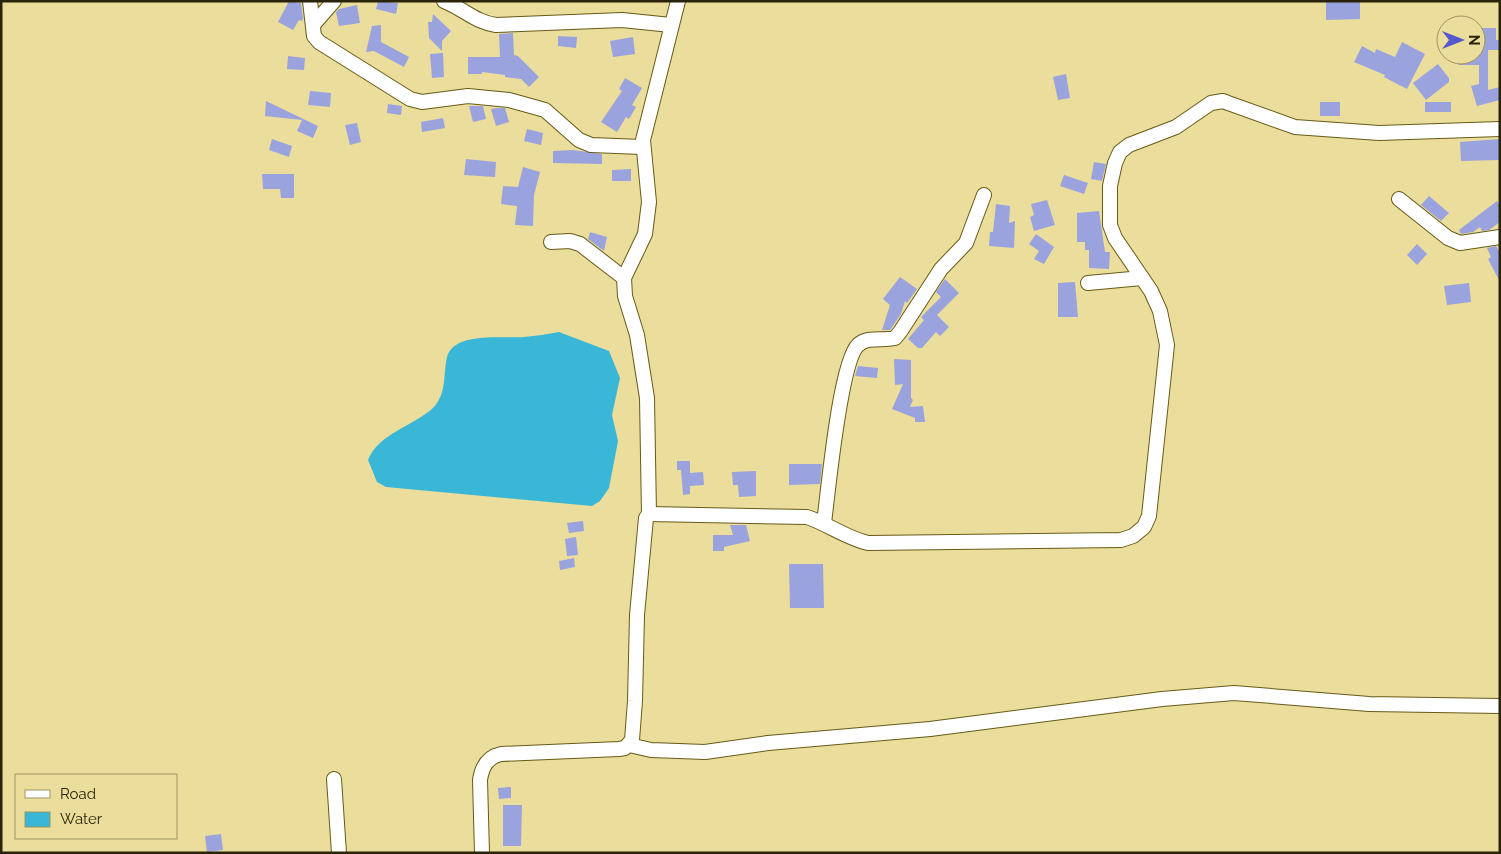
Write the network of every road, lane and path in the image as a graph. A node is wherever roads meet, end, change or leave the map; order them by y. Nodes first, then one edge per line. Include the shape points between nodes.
1 (310, 1) edge
2 (334, 1) edge
3 (444, 1) edge
4 (678, 1) edge
5 (312, 25) junction
6 (671, 25) junction
7 (1500, 129) edge
8 (642, 147) junction
9 (984, 194) dead end
10 (1399, 199) dead end
11 (1500, 237) edge
12 (551, 242) dead end
13 (624, 278) junction
14 (1142, 278) junction
15 (1088, 282) dead end
16 (649, 514) junction
17 (824, 523) junction
18 (1500, 706) edge
19 (629, 745) junction
20 (334, 779) dead end
21 (339, 853) edge
22 (482, 853) edge

1 - 5 street
2 - 5 street
3 - 6 street via 481,23 496,26 622,20
4 - 6 street
5 - 8 street via 319,42 410,99 422,102 468,96 509,100 545,110 579,140 591,145
6 - 8 street
7 - 14 street via 1379,133 1294,127 1223,101 1211,103 1176,127 1129,145 1120,152 1115,163 1110,186 1110,225
8 - 13 street via 647,221 642,244
9 - 17 street via 966,243 941,269 900,332 895,338 874,338 858,345 854,352 842,393
10 - 11 street via 1448,238 1460,243
12 - 13 street via 580,244
13 - 16 street via 647,398
14 - 15 street
14 - 17 street via 1160,311 1167,363 1159,411 1152,501 1144,527 1133,536 1121,540 868,543
16 - 17 street via 784,515 807,517
16 - 19 street via 641,554 636,701
18 - 19 street via 1369,704 1234,693 705,752 651,750
19 - 22 street via 618,749 492,757 482,770 480,780
20 - 21 street

